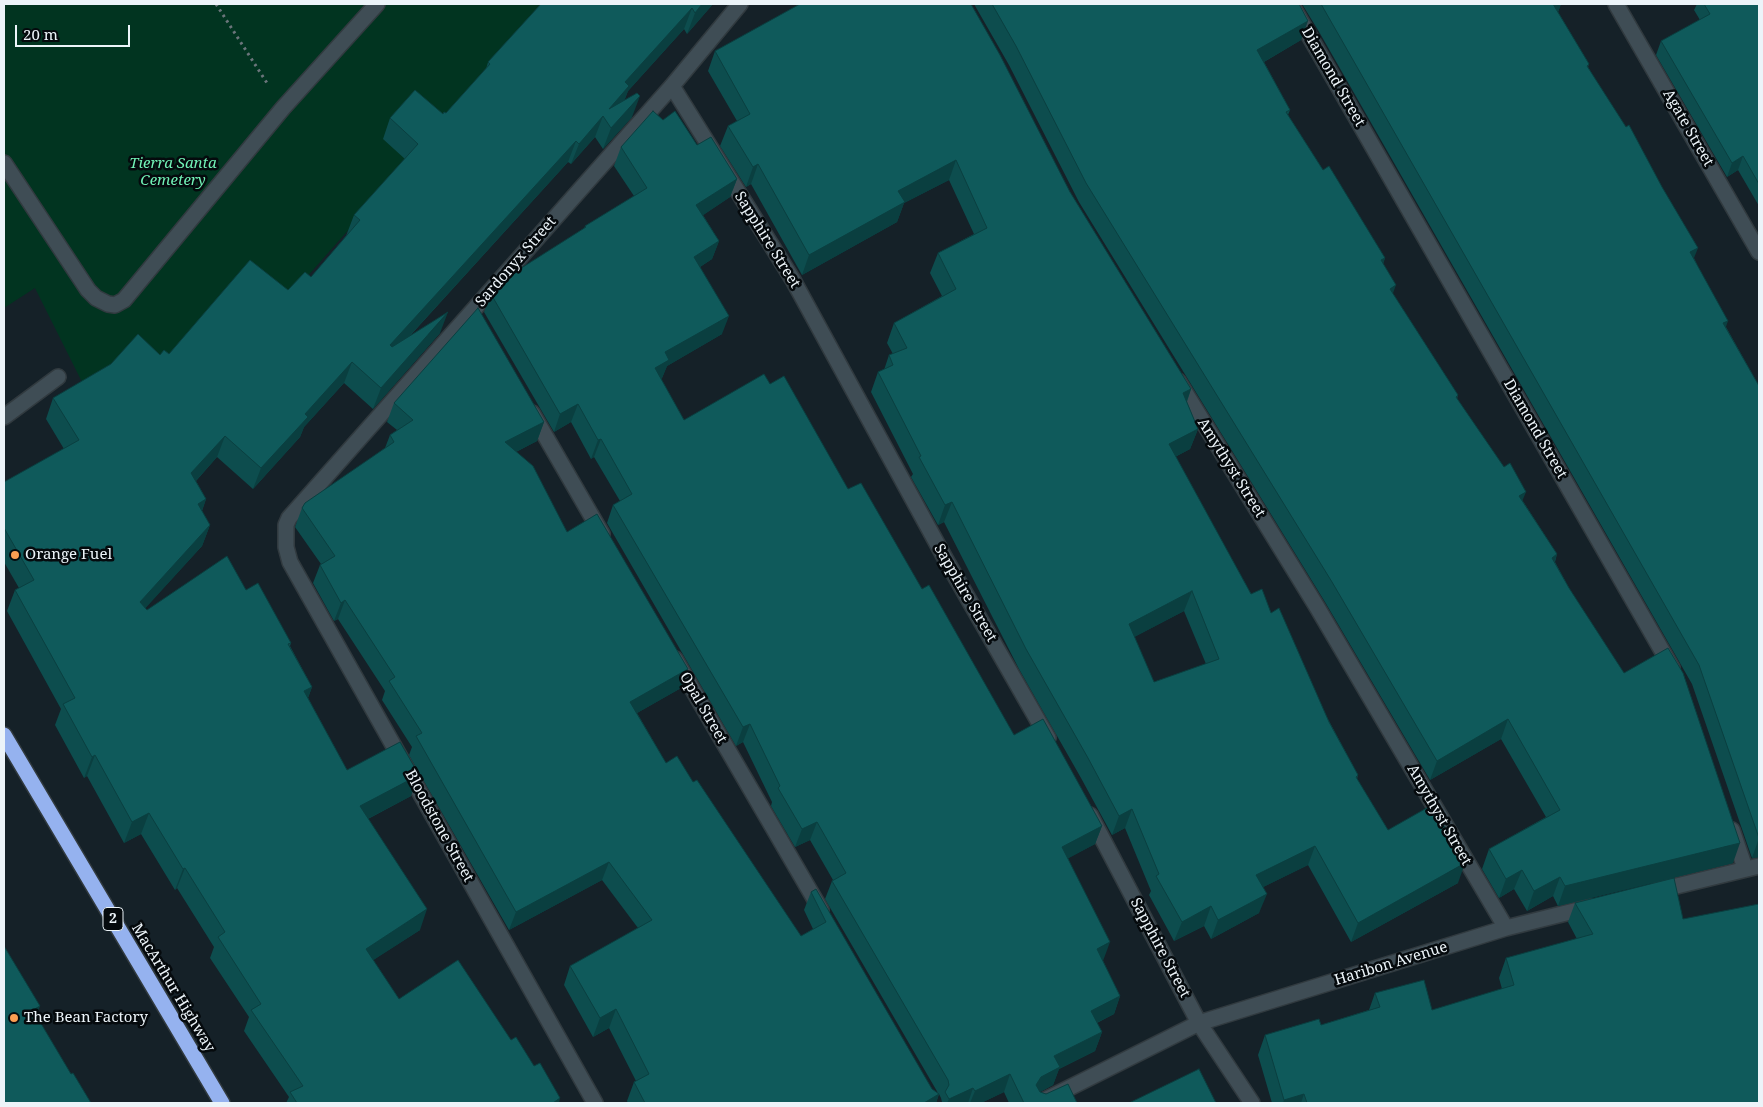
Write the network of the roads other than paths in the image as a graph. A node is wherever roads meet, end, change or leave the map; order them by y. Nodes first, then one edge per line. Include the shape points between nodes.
1 (377, 4) edge
2 (740, 4) edge
3 (1291, 4) edge
4 (1616, 4) edge
5 (672, 86) junction
6 (4, 163) edge
7 (1759, 252) edge
8 (1170, 369) edge
9 (58, 377) dead end
10 (523, 398) edge
11 (4, 417) edge
12 (289, 518) joint
13 (608, 544) edge
14 (668, 647) edge
15 (1679, 680) edge
16 (4, 735) edge
17 (1053, 748) edge
18 (1082, 799) edge
19 (1726, 812) edge
20 (1752, 867) edge
21 (1640, 895) edge
22 (1601, 904) edge
23 (828, 923) edge
24 (1506, 928) junction
25 (1199, 1024) junction
26 (222, 1103) edge
27 (595, 1103) edge
28 (1039, 1103) edge
29 (1252, 1103) edge

1 - 6 street via 283,108 124,300 116,305 96,298 88,290
2 - 5 street, Sardonyx Street
3 - 15 street, Diamond Street
4 - 7 street, Agate Street
5 - 12 street, Sardonyx Street via 475,316
5 - 17 street, Sapphire Street via 793,280
8 - 24 street, Amythyst Street via 1317,607
9 - 11 street
10 - 13 street
12 - 27 street, Bloodstone Street via 285,532 290,562
14 - 23 street, Opal Street
16 - 26 highway, MacArthur Highway / 2
18 - 25 street, Sapphire Street
19 - 20 street
20 - 21 street
22 - 24 street, Haribon Avenue
24 - 25 street, Haribon Avenue
25 - 28 street, Haribon Avenue
25 - 29 street, Sapphire Street

